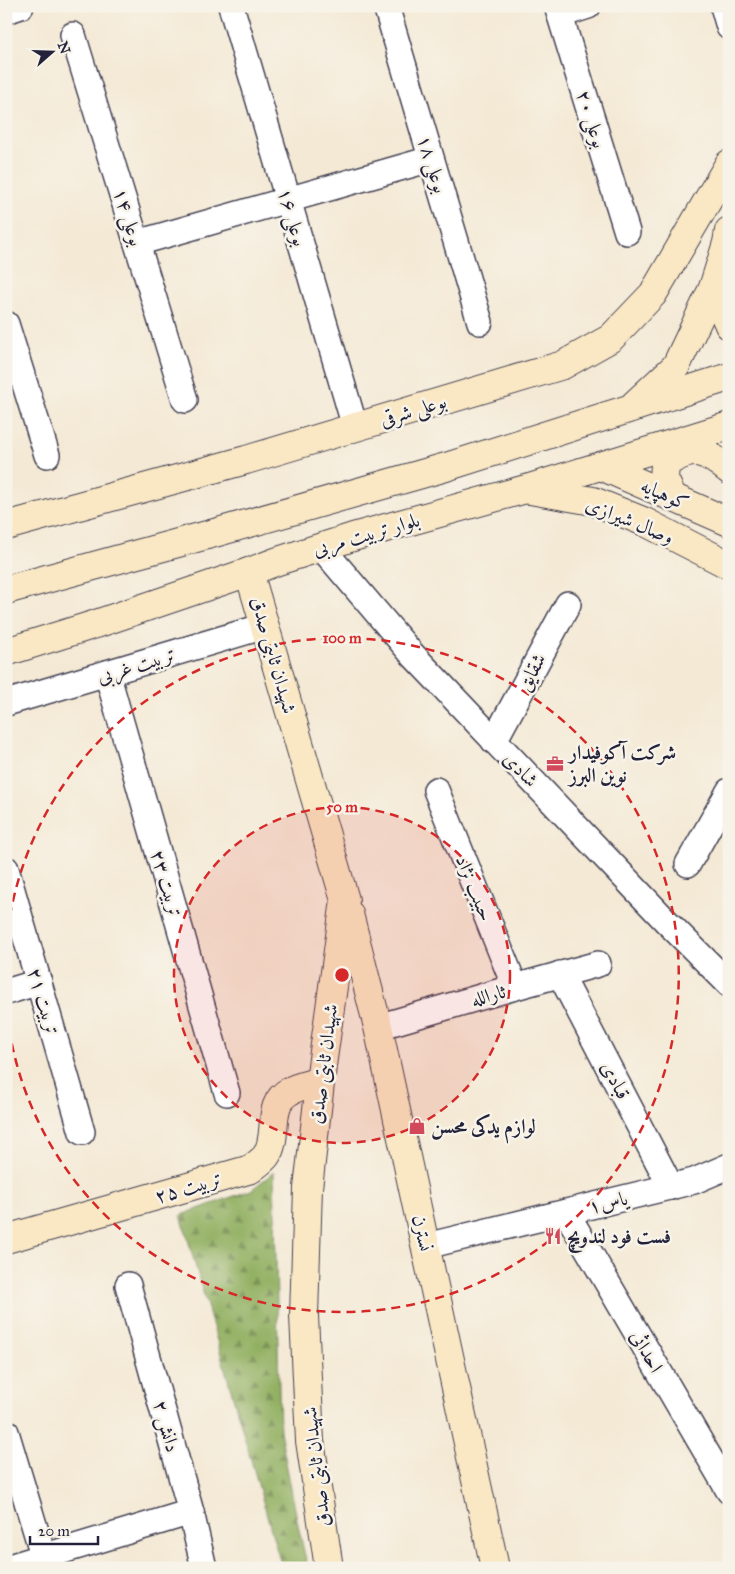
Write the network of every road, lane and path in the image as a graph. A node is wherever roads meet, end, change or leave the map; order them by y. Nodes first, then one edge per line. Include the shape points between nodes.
1 (21, 6) edge
2 (232, 6) edge
3 (386, 6) edge
4 (588, 6) edge
5 (723, 6) edge
6 (6, 10) edge
7 (559, 11) edge
8 (729, 27) edge
9 (74, 34) dead end
10 (431, 158) junction
11 (729, 164) edge
12 (288, 200) junction
13 (729, 231) edge
14 (627, 232) dead end
15 (138, 243) junction
16 (714, 288) junction
17 (480, 322) dead end
18 (6, 324) edge
19 (729, 325) edge
20 (729, 378) edge
21 (185, 400) dead end
22 (631, 409) junction
23 (355, 427) junction
24 (724, 428) edge
25 (47, 455) dead end
26 (602, 466) junction
27 (729, 469) edge
28 (526, 489) junction
29 (672, 496) junction
30 (729, 522) edge
31 (6, 526) edge
32 (321, 548) junction
33 (729, 565) edge
34 (249, 572) junction
35 (6, 590) edge
36 (568, 604) dead end
37 (265, 626) junction
38 (6, 652) edge
39 (107, 673) junction
40 (6, 703) edge
41 (494, 741) junction
42 (436, 790) dead end
43 (729, 791) edge
44 (688, 864) dead end
45 (6, 869) edge
46 (346, 900) junction
47 (598, 964) dead end
48 (560, 974) junction
49 (39, 982) junction
50 (729, 984) edge
51 (515, 987) junction
52 (6, 992) edge
53 (378, 1027) junction
54 (320, 1081) junction
55 (227, 1093) dead end
56 (82, 1132) dead end
57 (726, 1174) edge
58 (672, 1187) junction
59 (566, 1212) junction
60 (6, 1239) edge
61 (426, 1246) junction
62 (128, 1285) dead end
63 (6, 1432) edge
64 (729, 1491) edge
65 (191, 1512) junction
66 (45, 1563) edge
67 (6, 1568) edge
68 (204, 1568) edge
69 (329, 1568) edge
70 (495, 1568) edge

1 - 6 street
2 - 12 street, بوعلی ۱۶
3 - 10 street, بوعلی ۱۸
4 - 7 street
5 - 8 street
7 - 14 street, بوعلی ۲۰
9 - 15 street, بوعلی ۱۴
10 - 12 street
10 - 17 street, بوعلی ۱۸
11 - 23 main road, بوعلی شرقی via 653,294 611,338 563,365
12 - 15 street
12 - 23 street, بوعلی ۱۶
13 - 16 main road
15 - 21 street, بوعلی ۱۴
16 - 19 main road
16 - 22 main road via 676,366
18 - 25 street
20 - 22 main road
22 - 35 main road via 446,467
23 - 31 main road, بوعلی شرقی
24 - 26 main road, بلوار تربیت مربی
24 - 27 main road via 720,452
26 - 28 main road, بلوار تربیت مربی
26 - 29 main road, کوهپایه
27 - 29 main road via 711,456 694,452 679,455 665,464 664,479
28 - 32 main road, بلوار تربیت مربی
28 - 33 main road, وصال شیرازی via 593,501 645,522
29 - 30 main road, کوهپایه
32 - 34 main road, بلوار تربیت مربی
32 - 41 street, شادی via 412,654
34 - 37 main road, شهیدان ثابتی صدق
34 - 38 main road, بلوار تربیت مربی
36 - 41 street, شقایق
37 - 39 street, تربیت غربی
37 - 46 main road, شهیدان ثابتی صدق
39 - 40 street, تربیت غربی
39 - 55 street, تربیت ۲۳
41 - 50 street, شادی
42 - 51 street, حبیب نژاد
43 - 44 street
45 - 49 street, تربیت ۲۱
46 - 53 main road, نسترن
46 - 54 main road, شهیدان ثابتی صدق
47 - 48 street, ثارالله
48 - 51 street, ثارالله
48 - 58 street, قبادی
49 - 52 street
49 - 56 street, تربیت ۲۱
51 - 53 street, ثارالله
53 - 61 main road, نسترن
54 - 60 main road, تربیت ۲۵ via 290,1091 282,1098 275,1109 273,1136 267,1155 251,1169
54 - 69 main road, شهیدان ثابتی صدق via 308,1188 304,1316 310,1441
57 - 58 street, یاس۱
58 - 59 street, یاس۱
59 - 61 street, یاس۱
59 - 64 street, احداثی
61 - 70 main road, نسترن
62 - 65 street, دانش ۲
63 - 66 street
65 - 66 street
65 - 68 street, دانش ۲
66 - 67 street

